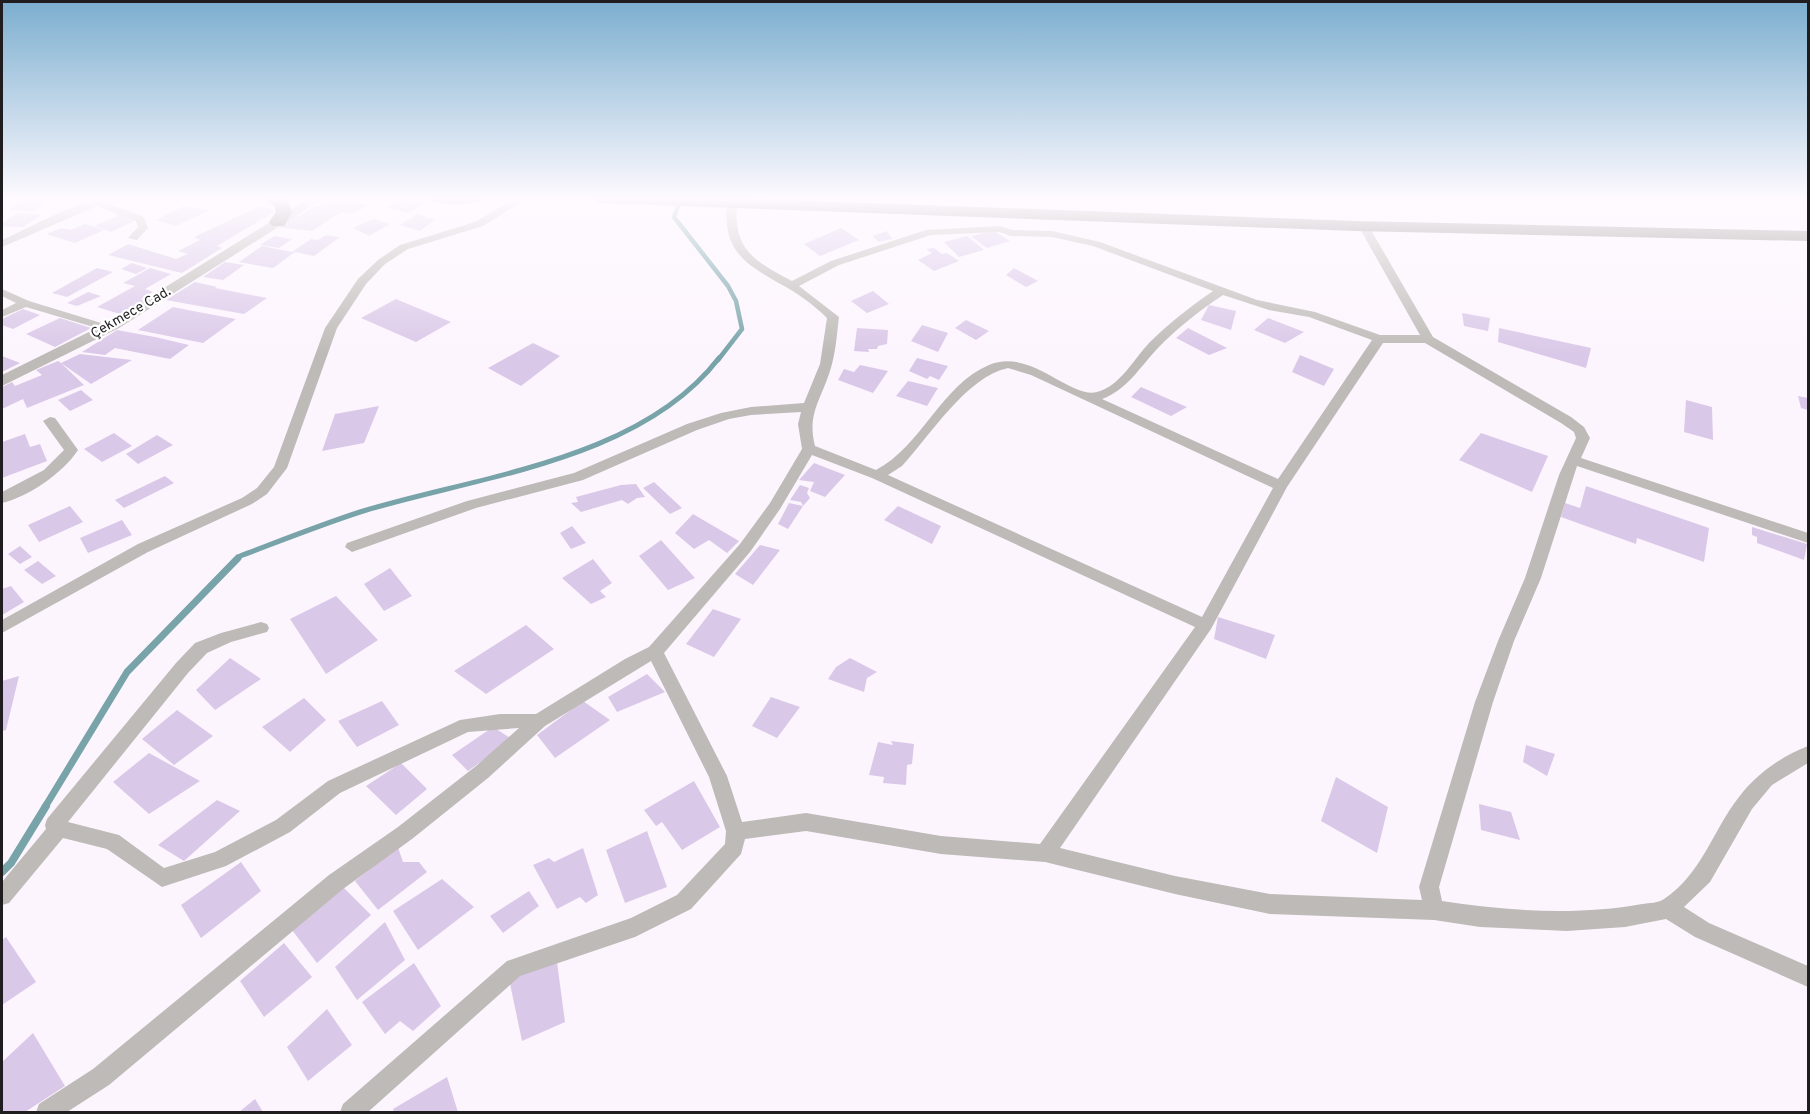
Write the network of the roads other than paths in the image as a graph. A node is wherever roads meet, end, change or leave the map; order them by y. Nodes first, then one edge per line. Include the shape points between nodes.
1 (233, 250) edge
2 (400, 250) edge
3 (741, 250) edge
4 (874, 250) edge
5 (1112, 250) edge
6 (1378, 250) edge
7 (790, 286) junction
8 (1222, 290) junction
9 (2, 292) edge
10 (25, 303) junction
11 (2, 314) edge
12 (107, 328) junction
13 (1378, 339) junction
14 (1428, 339) junction
15 (2, 381) edge
16 (1084, 396) junction
17 (809, 408) junction
18 (50, 421) dead end
19 (809, 449) junction
20 (1573, 460) junction
21 (877, 475) junction
22 (1281, 486) junction
23 (2, 498) edge
24 (1809, 538) edge
25 (352, 547) dead end
26 (1205, 625) junction
27 (2, 627) edge
28 (261, 628) dead end
29 (655, 652) junction
30 (540, 721) junction
31 (1809, 754) edge
32 (59, 828) junction
33 (736, 831) junction
34 (1045, 853) junction
35 (2, 896) edge
36 (1668, 909) junction
37 (1434, 910) junction
38 (1809, 977) edge
39 (47, 1113) edge
40 (351, 1113) edge

1 - 12 street, Çekmece Cad.
2 - 27 street via 380,264 343,306 331,328 280,468 262,491 133,553
3 - 7 street via 763,272
4 - 7 street via 835,263
5 - 8 street
6 - 14 street
7 - 17 street via 833,317 825,365
8 - 13 street via 1273,308 1311,314
8 - 16 street via 1188,313 1121,383 1107,393
9 - 10 street
10 - 11 street
10 - 12 street
12 - 15 street, Çekmece Cad.
13 - 14 street
13 - 22 street
14 - 20 street via 1579,430 1583,438
16 - 21 street via 1019,367 1006,364 985,372 943,410 896,464
16 - 22 street
17 - 19 street via 804,415 804,434
17 - 25 street via 726,416 578,477 472,504
18 - 23 street via 71,450 66,459
19 - 21 street
19 - 29 street via 745,548
20 - 24 street
20 - 37 street via 1533,578 1484,702 1429,887
21 - 26 street
22 - 26 street
26 - 34 street
28 - 32 street via 201,648 54,825
29 - 30 street
29 - 33 street via 718,776
30 - 32 street via 466,725 334,787 283,826 219,860 162,878 112,841
30 - 39 street via 405,833 336,882 101,1077
31 - 36 street via 1766,779 1745,803 1703,875
32 - 35 street
33 - 34 street via 806,822 941,845
33 - 40 street via 734,848 684,902 635,927 514,968
34 - 37 street via 1270,904
36 - 37 street via 1567,921 1480,917
36 - 38 street via 1702,930

